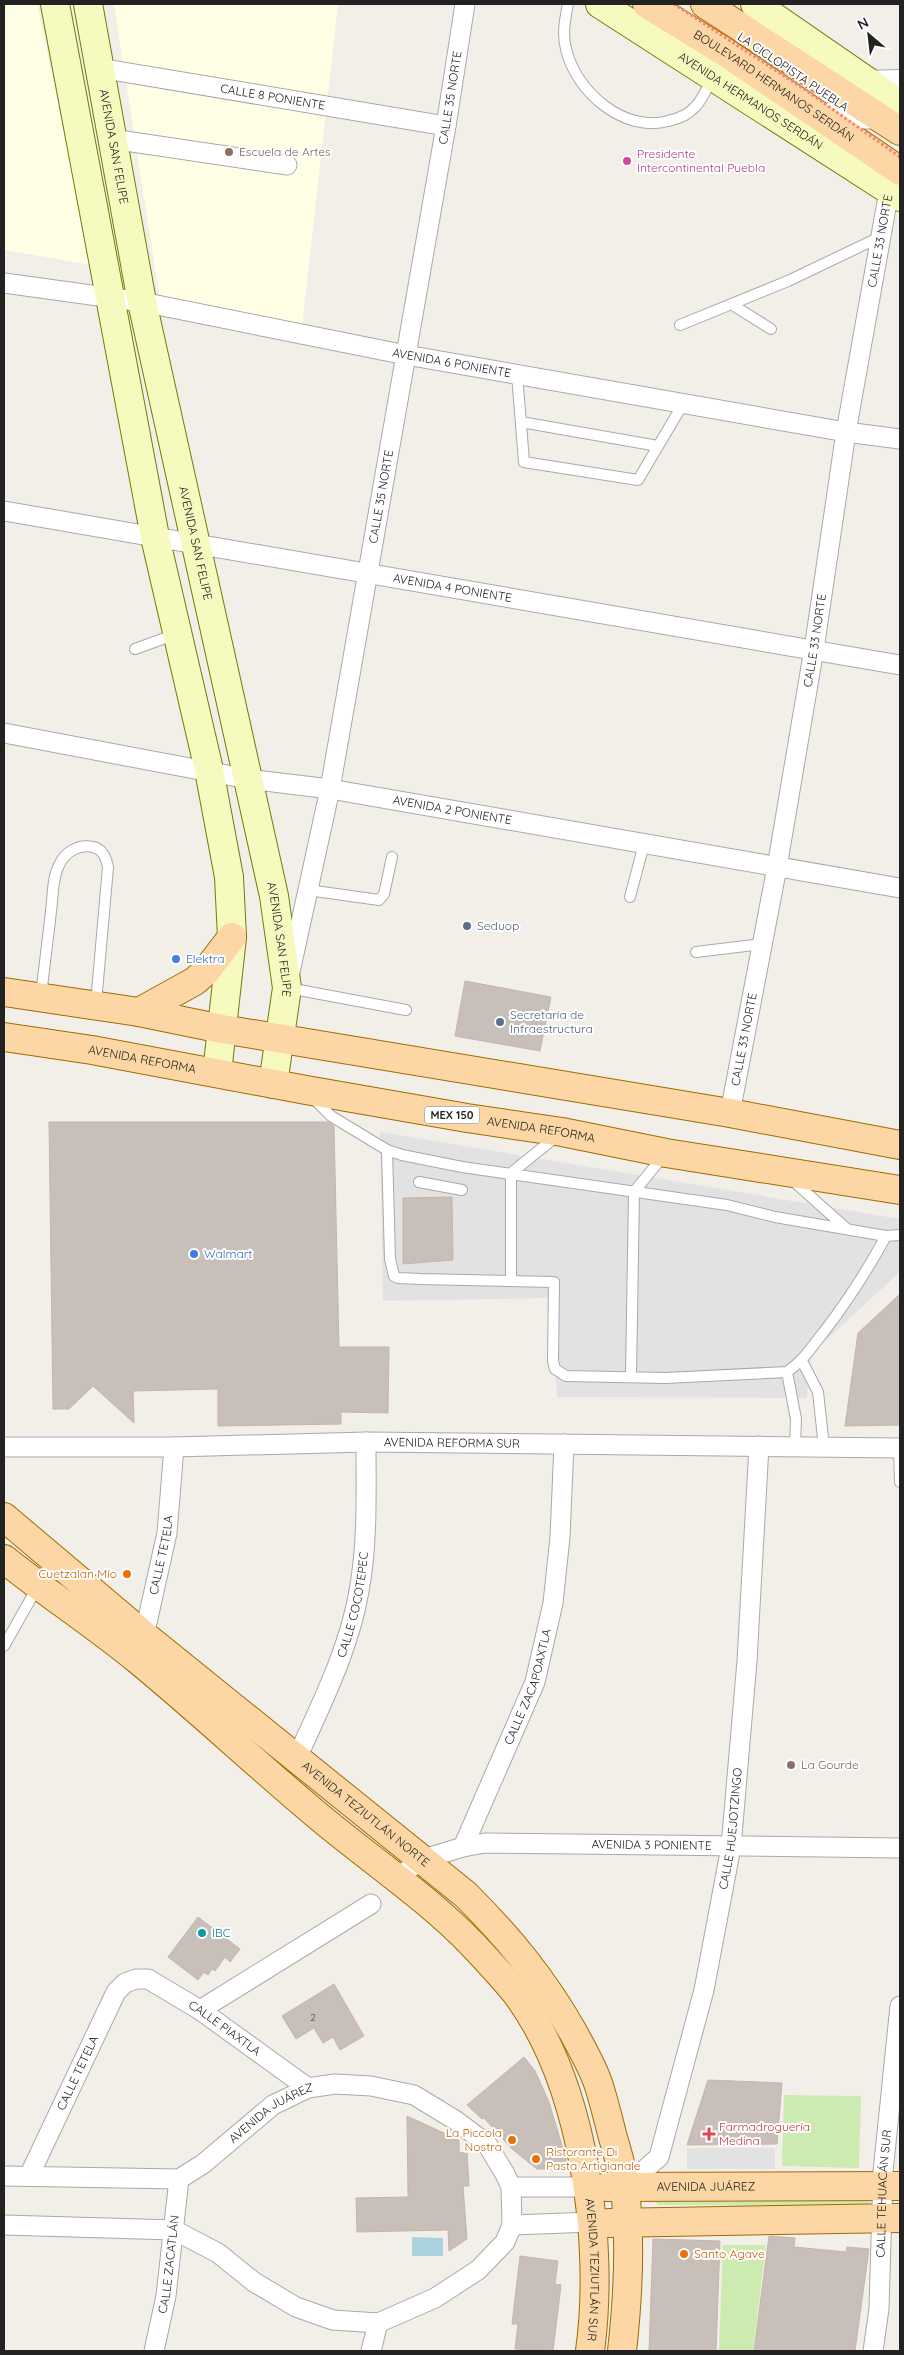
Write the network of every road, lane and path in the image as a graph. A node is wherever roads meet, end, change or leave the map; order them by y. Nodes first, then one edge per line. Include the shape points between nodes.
1 (55, 4) edge
2 (88, 4) edge
3 (466, 4) edge
4 (568, 4) edge
5 (600, 4) edge
6 (647, 4) edge
7 (674, 4) edge
8 (705, 4) edge
9 (755, 4) edge
10 (99, 68) junction
11 (713, 76) junction
12 (900, 82) edge
13 (871, 83) junction
14 (830, 85) junction
15 (817, 116) junction
16 (895, 117) edge
17 (446, 126) junction
18 (112, 139) junction
19 (287, 165) dead end
20 (894, 173) edge
21 (880, 236) junction
22 (4, 283) edge
23 (111, 298) junction
24 (142, 302) junction
25 (731, 304) junction
26 (680, 325) dead end
27 (771, 329) dead end
28 (406, 355) junction
29 (517, 374) junction
30 (684, 404) junction
31 (521, 422) junction
32 (846, 432) junction
33 (900, 439) edge
34 (658, 446) junction
35 (4, 511) edge
36 (155, 538) junction
37 (196, 544) junction
38 (367, 572) junction
39 (177, 634) junction
40 (135, 649) dead end
41 (814, 649) junction
42 (900, 665) edge
43 (4, 733) edge
44 (209, 770) junction
45 (248, 778) junction
46 (330, 789) junction
47 (644, 844) junction
48 (392, 857) dead end
49 (776, 867) junction
50 (900, 888) edge
51 (308, 890) junction
52 (630, 898) dead end
53 (232, 937) junction
54 (762, 944) junction
55 (696, 952) dead end
56 (287, 988) junction
57 (4, 992) edge
58 (41, 996) junction
59 (96, 1004) junction
60 (406, 1010) dead end
61 (139, 1012) junction
62 (222, 1029) junction
63 (4, 1037) edge
64 (280, 1039) junction
65 (217, 1073) junction
66 (273, 1084) junction
67 (306, 1090) junction
68 (586, 1091) junction
69 (730, 1113) junction
70 (571, 1133) junction
71 (900, 1145) edge
72 (387, 1150) junction
73 (666, 1152) junction
74 (783, 1172) junction
75 (511, 1173) junction
76 (419, 1182) dead end
77 (462, 1190) dead end
78 (900, 1190) edge
79 (634, 1192) junction
80 (846, 1229) junction
81 (900, 1235) edge
82 (886, 1236) junction
83 (511, 1281) junction
84 (802, 1361) junction
85 (786, 1372) junction
86 (632, 1376) junction
87 (366, 1442) junction
88 (564, 1444) junction
89 (759, 1446) junction
90 (795, 1446) junction
91 (4, 1447) edge
92 (174, 1447) junction
93 (824, 1447) junction
94 (900, 1448) edge
95 (900, 1482) edge
96 (4, 1517) edge
97 (4, 1559) edge
98 (38, 1586) junction
99 (4, 1646) edge
100 (141, 1648) junction
101 (297, 1758) junction
102 (463, 1847) junction
103 (732, 1847) junction
104 (900, 1848) edge
105 (420, 1860) junction
106 (397, 1879) junction
107 (372, 1904) dead end
108 (136, 1979) joint
109 (900, 2006) edge
110 (200, 2010) junction
111 (308, 2088) junction
112 (4, 2176) edge
113 (28, 2176) junction
114 (179, 2178) junction
115 (892, 2186) edge
116 (511, 2187) junction
117 (588, 2187) junction
118 (625, 2187) junction
119 (891, 2219) edge
120 (592, 2222) junction
121 (627, 2223) junction
122 (4, 2225) edge
123 (512, 2225) junction
124 (174, 2230) junction
125 (378, 2323) junction
126 (154, 2351) edge
127 (370, 2351) edge
128 (590, 2351) edge
129 (622, 2351) edge
130 (873, 2351) edge

1 - 23 main road
2 - 10 main road, AVENIDA SAN FELIPE
3 - 17 street, CALLE 35 NORTE
4 - 11 lane via 564,28 566,50 578,77 609,109 635,122 657,124 680,118 695,108
5 - 11 main road, AVENIDA HERMANOS SERDÁN
6 - 15 main road, BOULEVARD HERMANOS SERDÁN via 725,52
7 - 20 path, LA CICLOPISTA PUEBLA, bridge via 804,90
8 - 14 main road
9 - 13 main road
10 - 17 street, CALLE 8 PONIENTE
10 - 18 main road, AVENIDA SAN FELIPE
11 - 20 main road, AVENIDA HERMANOS SERDÁN via 846,160
12 - 13 street
13 - 14 street
13 - 16 main road
14 - 16 main road
15 - 16 street
15 - 20 main road, BOULEVARD HERMANOS SERDÁN
17 - 28 street, CALLE 35 NORTE
18 - 19 street
18 - 24 main road, AVENIDA SAN FELIPE
20 - 21 street, CALLE 33 NORTE
21 - 25 lane via 788,281
21 - 32 street, CALLE 33 NORTE
22 - 23 street, AVENIDA 6 PONIENTE
23 - 24 street, AVENIDA 6 PONIENTE
23 - 36 main road
24 - 28 street, AVENIDA 6 PONIENTE
24 - 37 main road, AVENIDA SAN FELIPE
25 - 26 lane
25 - 27 lane
28 - 29 street, AVENIDA 6 PONIENTE
28 - 38 street, CALLE 35 NORTE
29 - 30 street, AVENIDA 6 PONIENTE
29 - 31 lane
30 - 32 street, AVENIDA 6 PONIENTE
30 - 34 lane
31 - 34 lane
31 - 34 lane via 524,462 638,480
32 - 33 street, AVENIDA 6 PONIENTE
32 - 41 street, CALLE 33 NORTE
35 - 36 street, AVENIDA 4 PONIENTE
36 - 37 street, AVENIDA 4 PONIENTE
36 - 39 main road
37 - 38 street, AVENIDA 4 PONIENTE
37 - 45 main road, AVENIDA SAN FELIPE
38 - 41 street, AVENIDA 4 PONIENTE
38 - 46 street, CALLE 35 NORTE
39 - 40 lane
39 - 44 main road
41 - 42 street, AVENIDA 4 PONIENTE
41 - 49 street, CALLE 33 NORTE
43 - 44 street, AVENIDA 2 PONIENTE
44 - 45 street, AVENIDA 2 PONIENTE
44 - 53 main road via 229,877
45 - 46 street, AVENIDA 2 PONIENTE
45 - 56 main road, AVENIDA SAN FELIPE via 274,896
46 - 47 street, AVENIDA 2 PONIENTE
46 - 51 street, CALLE 35 NORTE
47 - 49 street, AVENIDA 2 PONIENTE
47 - 52 lane
48 - 51 lane via 384,894 378,900
49 - 50 street, AVENIDA 2 PONIENTE
49 - 54 street, CALLE 33 NORTE
51 - 56 street, CALLE 35 NORTE
53 - 61 main road via 206,971 194,981
53 - 62 main road
54 - 55 lane
54 - 69 street, CALLE 33 NORTE
56 - 60 lane
56 - 64 main road, AVENIDA SAN FELIPE
57 - 58 main road
58 - 59 main road
58 - 59 lane via 58,866 75,848 88,846 98,848 105,855 108,867
59 - 61 main road
61 - 62 main road
62 - 64 main road
62 - 65 main road
63 - 65 main road, AVENIDA REFORMA / MEX 150
64 - 66 main road, AVENIDA SAN FELIPE
64 - 68 main road
65 - 66 main road, AVENIDA REFORMA / MEX 150
66 - 67 main road, AVENIDA REFORMA / MEX 150
67 - 70 main road, AVENIDA REFORMA / MEX 150
67 - 72 lane via 331,1116
68 - 69 main road
68 - 70 main road
69 - 71 main road
70 - 73 main road, AVENIDA REFORMA / MEX 150
70 - 75 lane
72 - 75 lane
72 - 83 lane via 390,1259 394,1276 420,1280
73 - 74 main road, AVENIDA REFORMA / MEX 150
73 - 79 lane
74 - 78 main road, AVENIDA REFORMA / MEX 150
74 - 80 lane
75 - 79 lane
75 - 83 lane
76 - 77 lane
79 - 80 lane via 727,1205
79 - 86 lane
80 - 82 lane
81 - 82 lane
82 - 84 lane via 849,1299
83 - 86 lane via 554,1282 553,1361 560,1374
84 - 85 lane
84 - 93 lane via 818,1392
85 - 86 lane via 664,1378
85 - 90 lane via 796,1418
87 - 88 street, AVENIDA REFORMA SUR
87 - 92 street, AVENIDA REFORMA SUR
87 - 101 street, CALLE COCOTEPEC via 366,1517 359,1591 342,1656
88 - 89 street, AVENIDA REFORMA SUR
88 - 102 street, CALLE ZACAPOAXTLA via 553,1603 535,1682
89 - 90 street, AVENIDA REFORMA SUR
89 - 103 street, CALLE HUEJOTZINGO via 747,1662
90 - 93 street, AVENIDA REFORMA SUR
91 - 92 street, AVENIDA REFORMA SUR
92 - 100 street, CALLE TETELA via 167,1533
93 - 94 street, AVENIDA REFORMA SUR
94 - 95 lane
96 - 100 main road, AVENIDA TEZIUTLÁN NORTE
97 - 98 main road, AVENIDA TEZIUTLÁN NORTE
98 - 99 lane
98 - 100 main road, AVENIDA TEZIUTLÁN NORTE
100 - 101 main road, AVENIDA TEZIUTLÁN NORTE
100 - 106 main road, AVENIDA TEZIUTLÁN NORTE via 318,1816
101 - 105 main road, AVENIDA TEZIUTLÁN NORTE
102 - 103 street, AVENIDA 3 PONIENTE via 485,1843
102 - 105 street
103 - 104 street, AVENIDA 3 PONIENTE
103 - 118 street, CALLE HUEJOTZINGO via 704,1990 659,2157
105 - 106 street
105 - 118 main road, AVENIDA TEZIUTLÁN NORTE via 466,1895 498,1927 529,1963 555,2001 599,2085
106 - 117 main road, AVENIDA TEZIUTLÁN NORTE via 474,1946 517,1994 544,2040 568,2098
107 - 110 street
108 - 110 street, CALLE PIAXTLA via 148,1979
108 - 113 street, CALLE TETELA via 125,1983 116,1992
109 - 115 street, CALLE TEHUACÁN SUR
110 - 111 street, CALLE PIAXTLA
111 - 114 street, AVENIDA JUÁREZ via 273,2105 203,2164
111 - 116 street, AVENIDA JUÁREZ via 335,2084 371,2086 414,2095 486,2144
112 - 113 street
113 - 114 street
114 - 124 street, CALLE ZACATLÁN
115 - 118 main road, AVENIDA JUÁREZ
115 - 119 street, CALLE TEHUACÁN SUR
116 - 117 street, AVENIDA JUÁREZ
116 - 123 street, AVENIDA JUÁREZ
117 - 118 main road, AVENIDA JUÁREZ
117 - 120 main road, AVENIDA TEZIUTLÁN SUR
118 - 121 main road
119 - 121 main road
119 - 130 street, CALLE TEHUACÁN SUR
120 - 121 main road
120 - 123 street
120 - 128 main road, AVENIDA TEZIUTLÁN SUR
121 - 129 main road
122 - 124 street, AVENIDA JUÁREZ
123 - 125 street, AVENIDA JUÁREZ via 505,2242 478,2270 434,2298
124 - 125 street, AVENIDA JUÁREZ via 218,2253 254,2282 296,2307 333,2320
124 - 126 street, CALLE ZACATLÁN via 166,2296
125 - 127 street

